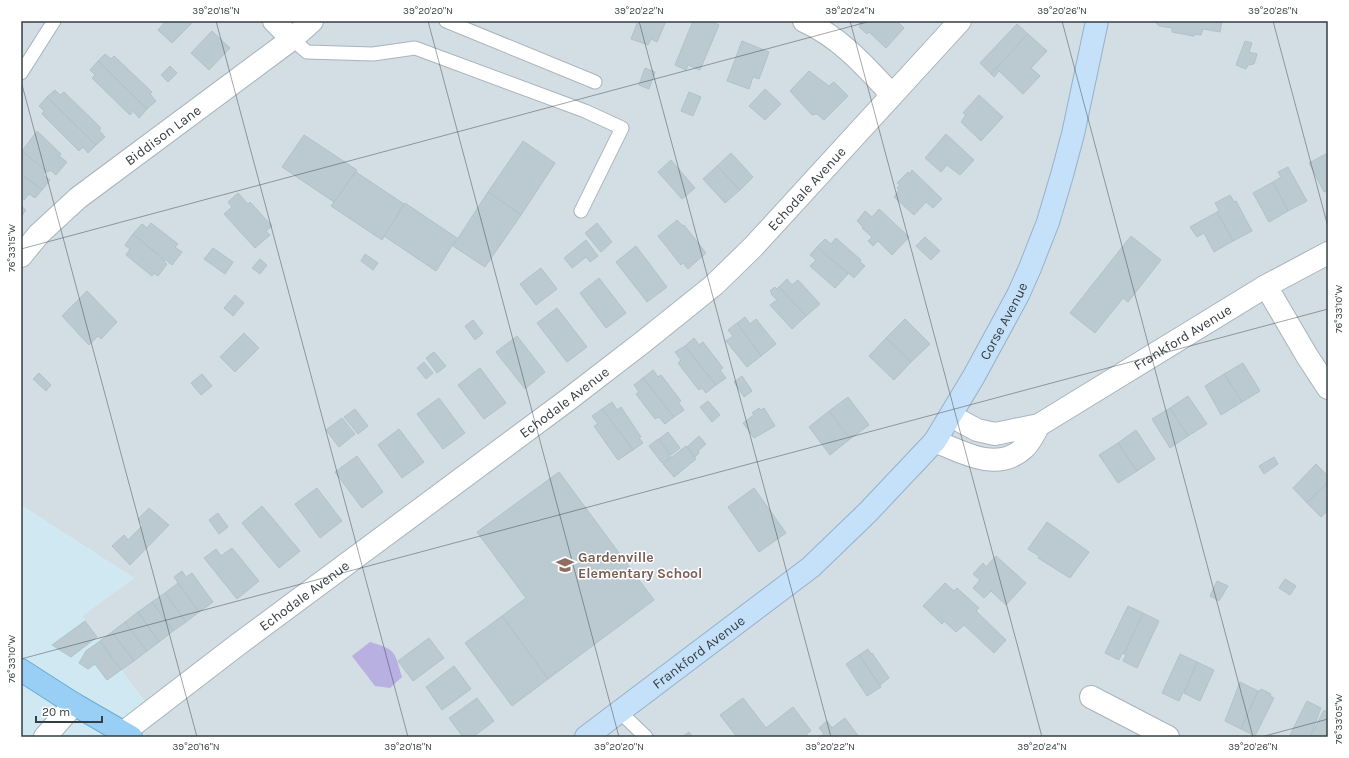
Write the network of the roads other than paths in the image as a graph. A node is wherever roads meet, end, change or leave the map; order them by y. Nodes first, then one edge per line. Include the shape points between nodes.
1 (54, 21) edge
2 (274, 21) edge
3 (312, 21) edge
4 (446, 21) edge
5 (804, 21) edge
6 (960, 21) edge
7 (1097, 21) edge
8 (292, 39) junction
9 (21, 73) edge
10 (595, 82) dead end
11 (892, 95) junction
12 (581, 211) dead end
13 (1328, 253) edge
14 (21, 256) edge
15 (1266, 286) junction
16 (1328, 388) edge
17 (951, 416) junction
18 (1039, 425) junction
19 (935, 441) junction
20 (811, 567) joint
21 (21, 670) edge
22 (1091, 697) dead end
23 (74, 704) junction
24 (620, 712) junction
25 (127, 735) edge
26 (45, 737) edge
27 (586, 737) edge
28 (646, 737) edge
29 (1168, 737) edge

1 - 9 lane
2 - 8 street
3 - 8 street, Biddison Lane
4 - 10 lane
5 - 11 street via 838,41
6 - 11 street, Echodale Avenue
7 - 17 main road, Corse Avenue via 1073,134 1048,222 1018,295
8 - 12 lane via 307,52 373,54 415,48 622,128
8 - 14 street, Biddison Lane via 78,198 39,234
11 - 25 street, Echodale Avenue via 753,247 714,285 568,399 236,646
13 - 15 street, Frankford Avenue
15 - 16 street
15 - 18 street, Frankford Avenue
17 - 18 street, Frankford Avenue via 977,430 995,434
17 - 19 main road, Corse Avenue
18 - 19 street, Frankford Avenue via 1024,448 1007,458 995,461 977,458
19 - 20 main road, Corse Avenue via 868,512
20 - 24 main road, Frankford Avenue
21 - 23 main road
22 - 29 street
23 - 25 main road
23 - 26 street
24 - 27 main road, Frankford Avenue
24 - 28 lane

